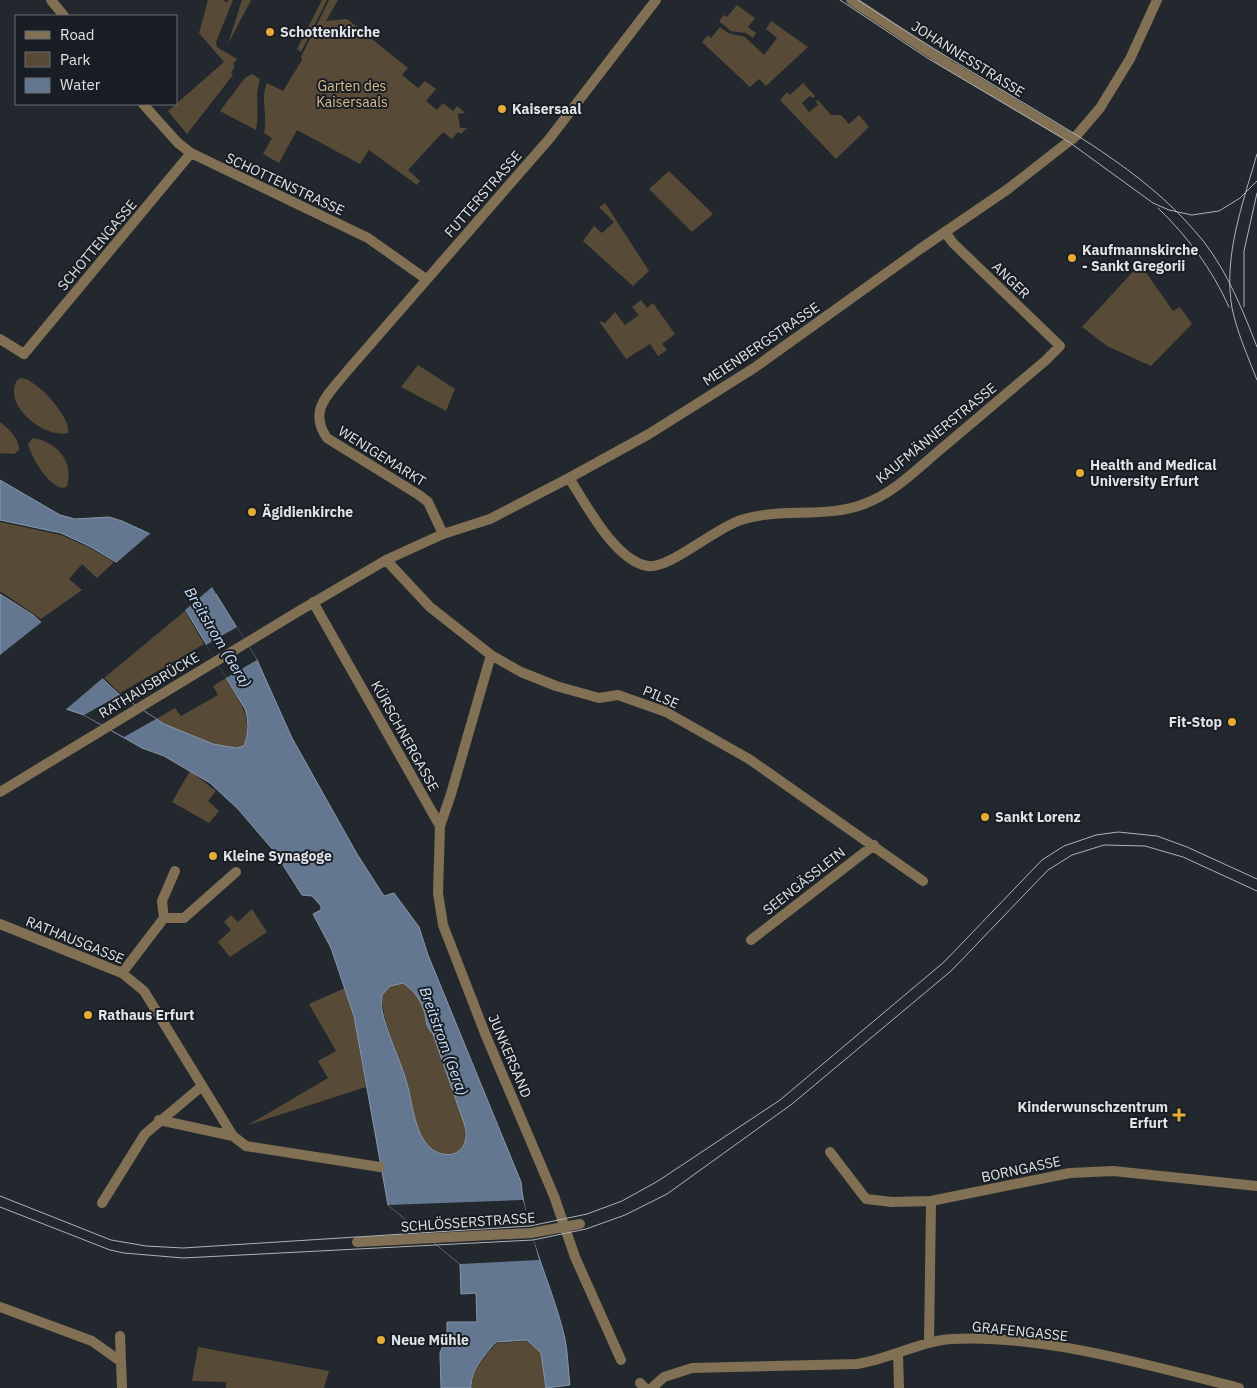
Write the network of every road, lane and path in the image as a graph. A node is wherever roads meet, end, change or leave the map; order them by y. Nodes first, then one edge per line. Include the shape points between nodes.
1 (51, 0) edge
2 (656, 0) edge
3 (851, 0) edge
4 (1157, 0) edge
5 (63, 15) edge
6 (144, 105) edge
7 (1073, 139) junction
8 (190, 154) junction
9 (945, 232) junction
10 (426, 280) junction
11 (0, 339) edge
12 (1060, 346) joint
13 (324, 401) joint
14 (569, 478) junction
15 (443, 534) junction
16 (386, 560) junction
17 (313, 602) junction
18 (490, 655) junction
19 (0, 792) edge
20 (440, 826) junction
21 (874, 845) junction
22 (175, 871) dead end
23 (236, 872) dead end
24 (923, 881) dead end
25 (164, 918) junction
26 (0, 924) edge
27 (751, 940) dead end
28 (122, 974) junction
29 (202, 1086) junction
30 (159, 1120) junction
31 (233, 1136) junction
32 (830, 1152) dead end
33 (380, 1167) dead end
34 (1257, 1186) edge
35 (931, 1201) junction
36 (102, 1202) dead end
37 (580, 1224) dead end
38 (564, 1228) junction
39 (357, 1242) dead end
40 (0, 1307) edge
41 (120, 1336) dead end
42 (929, 1343) junction
43 (898, 1354) junction
44 (621, 1360) dead end
45 (120, 1361) junction
46 (122, 1388) edge
47 (652, 1388) edge
48 (899, 1388) edge
49 (1240, 1388) edge

1 - 5 street
2 - 10 street, FUTTERSTRASSE via 550,138
3 - 7 street, JOHANNESSTRASSE via 948,65
4 - 7 street, MEIENBERGSTRASSE via 1130,59 1100,108
6 - 8 street, SCHOTTENSTRASSE
7 - 9 street, MEIENBERGSTRASSE
8 - 10 street, SCHOTTENSTRASSE via 368,238
8 - 11 street, SCHOTTENGASSE via 24,354
9 - 12 street, ANGER
9 - 14 street, MEIENBERGSTRASSE via 754,368 648,434
10 - 13 street, FUTTERSTRASSE
12 - 14 street, KAUFMÄNNERSTRASSE via 896,487 864,504 819,513 742,519 714,531 665,564 647,566 620,551
13 - 15 street, WENIGEMARKT via 318,417 327,438 420,494 428,502
14 - 15 street, MEIENBERGSTRASSE via 490,519
15 - 16 street
16 - 17 street
16 - 18 street, PILSE via 430,607
17 - 19 street, RATHAUSBRÜCKE
17 - 20 street, KÜRSCHNERGASSE
18 - 20 street
18 - 21 street, PILSE via 564,688 599,698 618,695 666,712 748,759
20 - 38 street, JUNKERSAND via 438,892 443,925 554,1196
21 - 24 street, PILSE
21 - 27 street, SEENGÄSSLEIN
22 - 25 street via 160,900
23 - 25 street via 184,918
25 - 28 street
26 - 28 street, RATHAUSGASSE
28 - 29 street, RATHAUSGASSE via 144,991
29 - 30 street
29 - 31 street, RATHAUSGASSE
30 - 31 street
30 - 36 street via 145,1134
31 - 33 street via 246,1146
32 - 35 street, BORNGASSE via 866,1199
34 - 35 street, BORNGASSE via 1114,1172 1070,1173
35 - 42 street
37 - 38 street, SCHLÖSSERSTRASSE
38 - 39 street, SCHLÖSSERSTRASSE
38 - 44 street, JUNKERSAND
40 - 45 street via 92,1341
41 - 45 street
42 - 43 street, GRAFENGASSE
42 - 49 street, GRAFENGASSE via 978,1338 1069,1349
43 - 47 street, GRAFENGASSE via 857,1364 692,1368 664,1377
43 - 48 street
45 - 46 street

